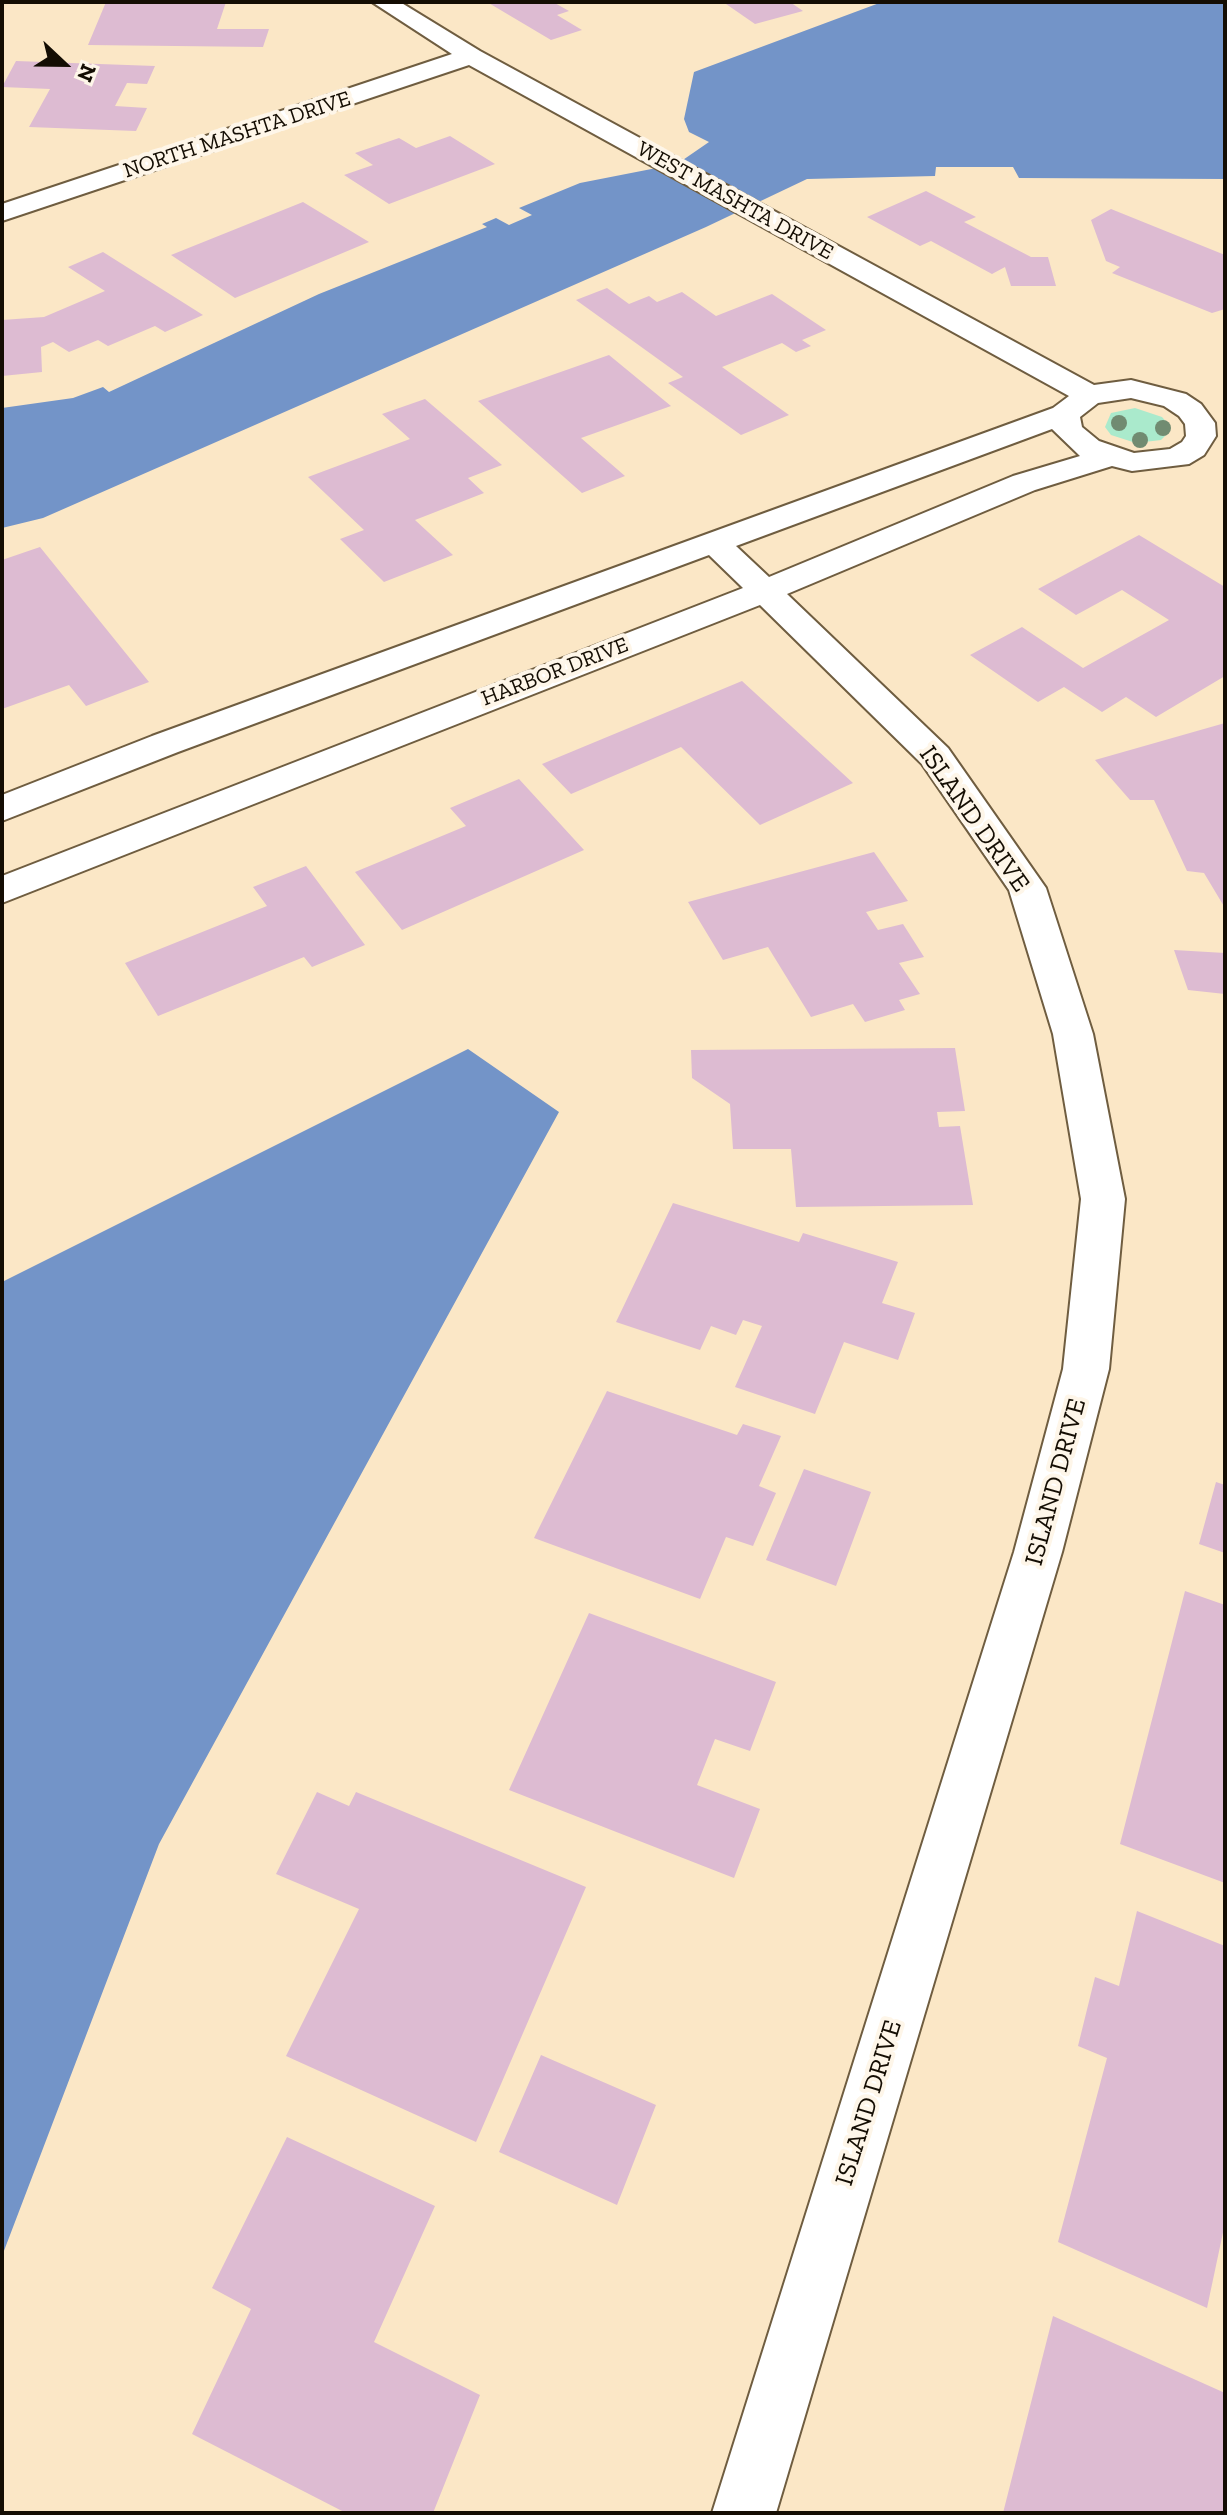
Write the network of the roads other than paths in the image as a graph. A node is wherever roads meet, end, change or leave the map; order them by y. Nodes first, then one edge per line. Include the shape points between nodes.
1 (384, 2) edge
2 (471, 56) junction
3 (2, 213) edge
4 (1175, 400) junction
5 (1076, 404) junction
6 (1225, 404) edge
7 (1208, 445) edge
8 (1108, 457) junction
9 (714, 542) junction
10 (765, 591) junction
11 (2, 809) edge
12 (2, 890) edge
13 (744, 2513) edge

1 - 2 street, WEST MASHTA DRIVE
2 - 3 street, NORTH MASHTA DRIVE
2 - 5 street, WEST MASHTA DRIVE via 763,218
4 - 5 street via 1131,389
4 - 6 street
4 - 7 street via 1200,423
5 - 8 street via 1067,430
5 - 9 street
7 - 8 street via 1156,462
8 - 10 street, HARBOR DRIVE via 1024,483
9 - 10 street, ISLAND DRIVE
9 - 11 street
10 - 12 street, HARBOR DRIVE
10 - 13 street, ISLAND DRIVE via 935,756 1027,888 1073,1034 1103,1199 1086,1369 1042,1537

